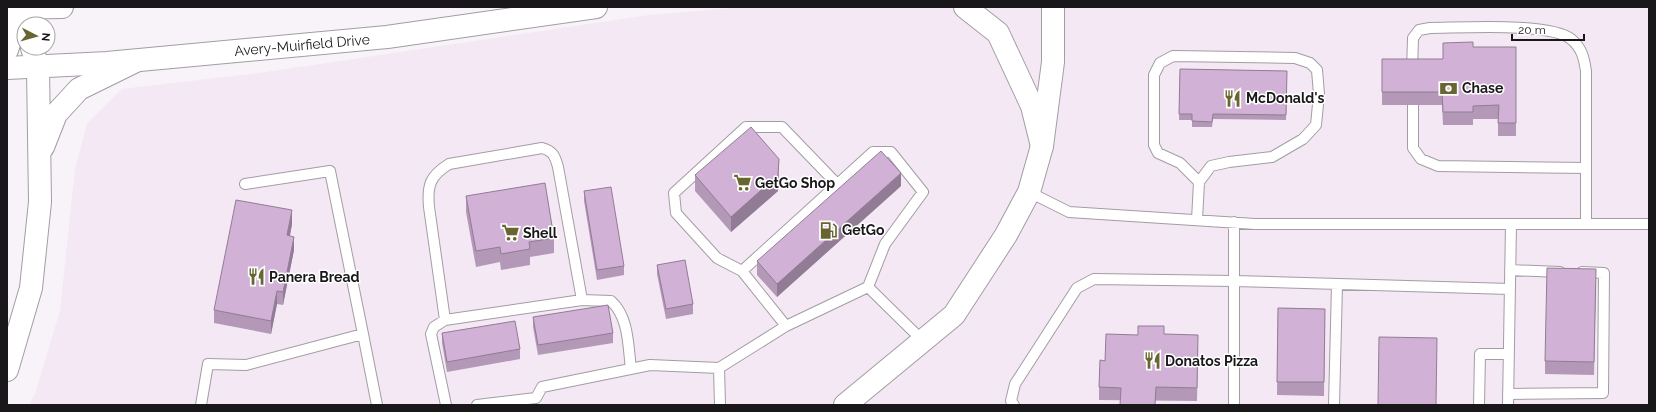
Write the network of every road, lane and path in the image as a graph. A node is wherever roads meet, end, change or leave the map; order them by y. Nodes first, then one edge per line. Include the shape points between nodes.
1 (62, 7) edge
2 (596, 7) edge
3 (965, 7) edge
4 (1053, 7) edge
5 (17, 14) edge
6 (7, 50) edge
7 (35, 57) edge
8 (136, 60) junction
9 (7, 68) edge
10 (1412, 72) edge
11 (1413, 105) edge
12 (1042, 146) junction
13 (39, 157) junction
14 (1586, 168) junction
15 (1199, 182) junction
16 (246, 184) dead end
17 (837, 184) junction
18 (1029, 192) junction
19 (1197, 220) junction
20 (1234, 222) junction
21 (1511, 224) junction
22 (1586, 224) junction
23 (1649, 224) edge
24 (1510, 270) junction
25 (742, 271) junction
26 (1234, 281) junction
27 (1337, 285) junction
28 (868, 287) junction
29 (1510, 289) junction
30 (582, 300) junction
31 (446, 320) junction
32 (786, 326) junction
33 (363, 334) junction
34 (923, 341) junction
35 (1509, 354) junction
36 (719, 368) junction
37 (631, 369) junction
38 (7, 370) edge
39 (1508, 394) junction
40 (536, 402) edge
41 (202, 405) edge
42 (377, 405) edge
43 (446, 405) edge
44 (477, 405) edge
45 (720, 405) edge
46 (845, 405) edge
47 (1014, 405) edge
48 (1234, 405) edge
49 (1334, 405) edge
50 (1478, 405) edge
51 (1508, 405) edge

1 - 5 main road
2 - 8 main road, Avery-Muirfield Drive via 386,37
3 - 12 main road via 998,33 1032,106
4 - 12 main road via 1053,62
5 - 6 main road
7 - 8 main road, Avery-Muirfield Drive
7 - 9 main road, Avery-Muirfield Drive
7 - 13 main road
8 - 13 main road via 79,89 56,114
10 - 14 lane via 1413,38 1419,30 1532,28 1556,31 1571,39 1583,52 1586,71
11 - 14 lane via 1413,148 1420,159 1438,166
12 - 18 main road
13 - 38 main road via 40,202 31,288
14 - 22 lane
15 - 15 lane via 1211,166 1272,157 1303,140 1316,125 1319,94 1317,70 1310,63 1295,58 1173,56 1160,63 1154,75 1154,145 1158,153 1180,163
15 - 19 lane
16 - 33 lane via 330,171
17 - 25 lane
17 - 25 lane via 782,127 746,127 674,194 676,214 717,258
17 - 28 lane via 873,152 891,152 923,192 885,244
18 - 19 lane via 1069,212
18 - 34 main road via 1006,235 954,315
19 - 20 lane
20 - 21 lane
20 - 26 lane
21 - 22 lane
21 - 24 lane
22 - 23 lane
24 - 29 lane
24 - 39 lane via 1604,273 1603,393
25 - 32 lane
26 - 27 lane
26 - 47 lane via 1094,279 1077,288 1015,384 1011,401
26 - 48 lane
27 - 29 lane
27 - 49 lane
28 - 32 lane
28 - 34 lane
29 - 35 lane
30 - 31 lane
30 - 31 lane via 555,156 550,150 542,148 449,164 432,180 428,190 429,207
30 - 37 lane via 610,301 619,308 624,320
31 - 43 lane via 434,327 431,334
32 - 36 lane
33 - 41 lane via 246,365 208,364
33 - 42 lane
34 - 46 main road
35 - 39 lane
35 - 50 lane via 1480,354
36 - 37 lane via 650,365
36 - 45 lane
37 - 40 lane via 542,387
39 - 51 lane
40 - 44 lane

